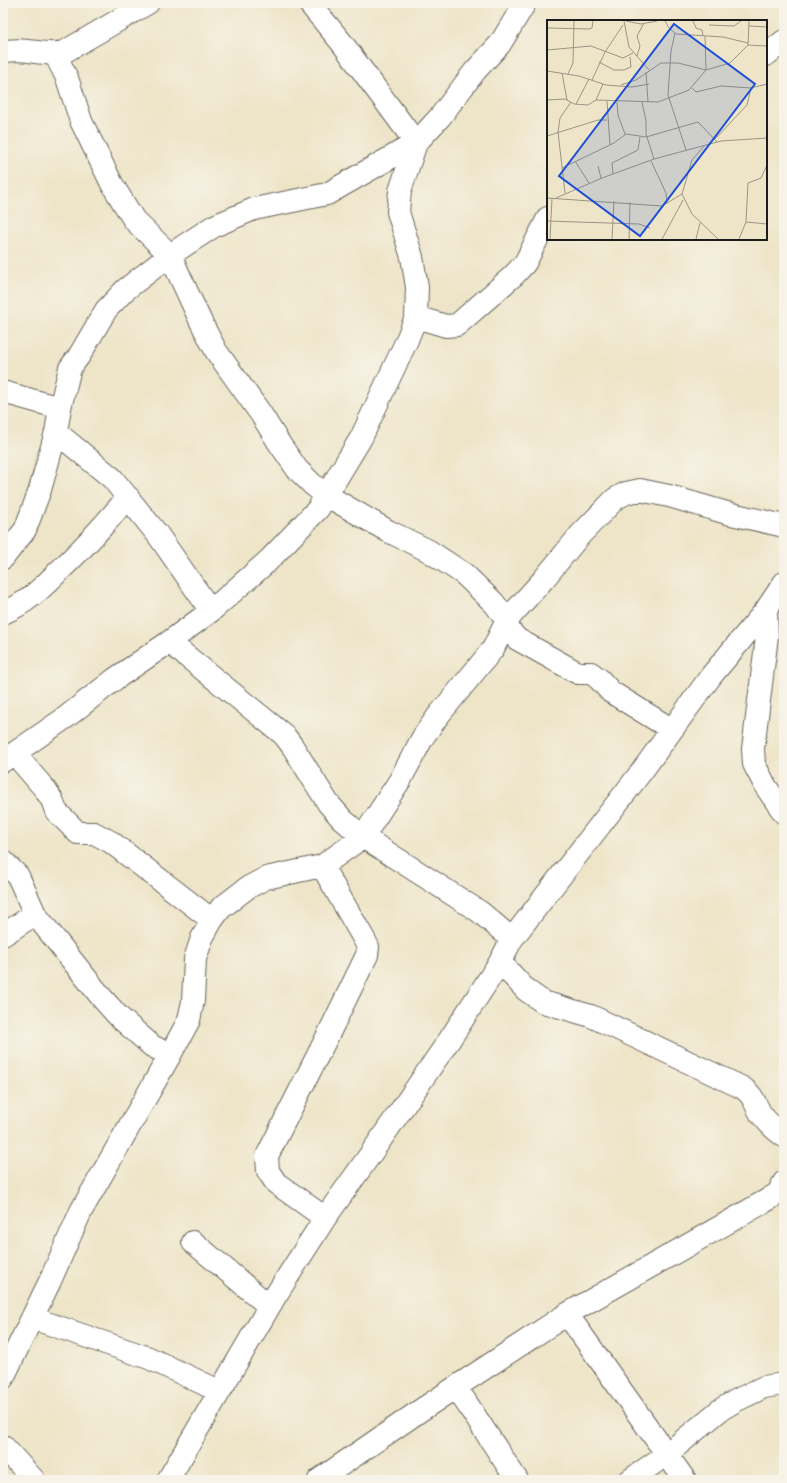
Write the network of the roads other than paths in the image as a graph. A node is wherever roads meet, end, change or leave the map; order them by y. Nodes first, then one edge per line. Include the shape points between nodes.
1 (148, 3) edge
2 (309, 3) edge
3 (525, 3) edge
4 (3, 52) edge
5 (55, 54) junction
6 (416, 143) junction
7 (547, 220) edge
8 (170, 255) junction
9 (416, 317) junction
10 (3, 392) edge
11 (60, 408) junction
12 (56, 432) junction
13 (326, 495) junction
14 (128, 497) junction
15 (784, 526) edge
16 (3, 558) edge
17 (784, 583) edge
18 (211, 610) junction
19 (766, 610) junction
20 (3, 613) edge
21 (507, 620) junction
22 (169, 642) junction
23 (671, 729) junction
24 (9, 757) edge
25 (784, 813) edge
26 (363, 837) junction
27 (3, 861) edge
28 (322, 866) junction
29 (35, 914) junction
30 (212, 920) junction
31 (3, 936) edge
32 (512, 939) junction
33 (500, 962) junction
34 (170, 1055) junction
35 (784, 1136) edge
36 (784, 1182) edge
37 (325, 1218) junction
38 (193, 1242) dead end
39 (269, 1306) junction
40 (567, 1314) junction
41 (32, 1318) junction
42 (3, 1378) edge
43 (784, 1384) edge
44 (456, 1387) junction
45 (219, 1391) junction
46 (3, 1446) edge
47 (667, 1454) junction
48 (34, 1480) edge
49 (168, 1480) edge
50 (319, 1480) edge
51 (517, 1480) edge
52 (630, 1480) edge
53 (685, 1480) edge

1 - 5 street via 64,52
2 - 6 street
3 - 6 street via 500,44
4 - 5 street via 11,49
5 - 8 street via 67,78 81,121 112,184 134,220
6 - 8 street via 327,194 254,209 214,226
6 - 9 street via 400,191 398,212 412,257 417,287
7 - 9 street via 517,272 457,325 446,326
8 - 11 street via 125,290 106,310 70,368
8 - 13 street via 216,351 297,469
9 - 13 street via 361,438
10 - 11 street
11 - 12 street
12 - 14 street via 112,478
12 - 16 street via 40,490 25,530
13 - 18 street via 318,509 268,561
13 - 21 street via 388,532 429,551 464,574 494,603
14 - 18 street
14 - 20 street via 84,548 35,595
15 - 21 street via 669,496 640,490 626,493 615,499 594,519
17 - 19 street
18 - 22 street
19 - 23 street
19 - 25 street via 767,636 753,750 754,764
21 - 23 street via 509,630 517,639 578,673 591,673 611,692
21 - 26 street via 493,649 423,737 400,780
22 - 24 street
22 - 26 street via 284,736 328,803
23 - 32 street via 642,771
24 - 30 street via 44,788 56,811 78,833 94,833 112,842
26 - 28 street
26 - 32 street via 480,912
27 - 29 street via 18,876
28 - 30 street via 266,878 229,901
28 - 37 street via 368,947 367,955 266,1156 268,1171 276,1183
29 - 31 street
29 - 34 street via 119,1017 152,1046
30 - 34 street via 195,959 193,1002 189,1020
32 - 33 street
33 - 35 street via 526,990 543,1002 591,1016 744,1088 751,1094 761,1114 773,1129
33 - 37 street via 384,1136
34 - 41 street via 81,1211
36 - 40 street via 778,1192 769,1198
37 - 39 street
38 - 39 street
39 - 45 street
40 - 44 street
40 - 47 street
41 - 42 street
41 - 45 street via 149,1358
43 - 47 street via 764,1387 720,1410
44 - 50 street
44 - 51 street
45 - 49 street
46 - 48 street
47 - 52 street
47 - 53 street

